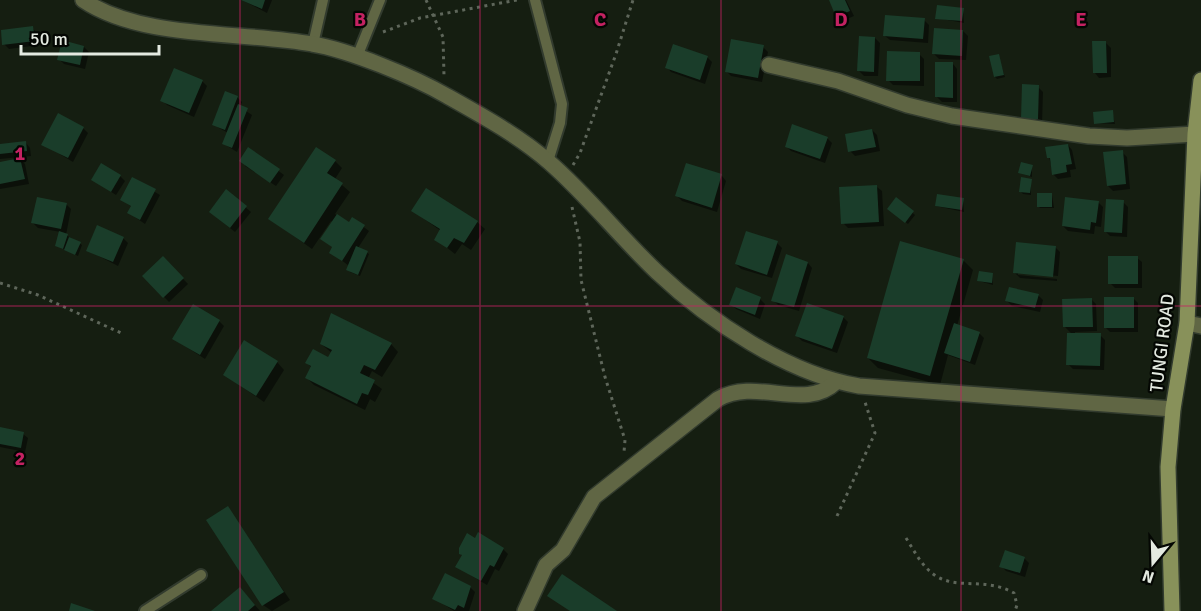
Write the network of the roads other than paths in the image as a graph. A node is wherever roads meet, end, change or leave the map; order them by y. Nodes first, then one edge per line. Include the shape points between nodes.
1 (83, 0) edge
2 (323, 0) edge
3 (380, 0) edge
4 (535, 0) edge
5 (313, 44) junction
6 (357, 57) junction
7 (769, 65) dead end
8 (1201, 80) edge
9 (1195, 134) junction
10 (548, 161) junction
11 (1198, 167) edge
12 (1194, 325) edge
13 (836, 382) junction
14 (1173, 409) junction
15 (201, 575) dead end
16 (145, 611) edge
17 (525, 611) edge
18 (1172, 611) edge

1 - 5 street via 120,18 148,25
2 - 5 lane
3 - 6 lane
4 - 10 lane via 562,104
5 - 6 street
6 - 10 street via 444,94
7 - 9 street via 838,81 952,116 1089,136
8 - 9 main road, TUNGI ROAD
9 - 11 main road, TUNGI ROAD
10 - 13 street via 657,272 704,310 792,366
11 - 12 main road, TUNGI ROAD
12 - 14 main road, TUNGI ROAD
13 - 14 street
13 - 17 street via 828,390 794,396 759,389 731,392 718,399 594,497 563,550 546,565
14 - 18 main road, TUNGI ROAD via 1168,467
15 - 16 lane

